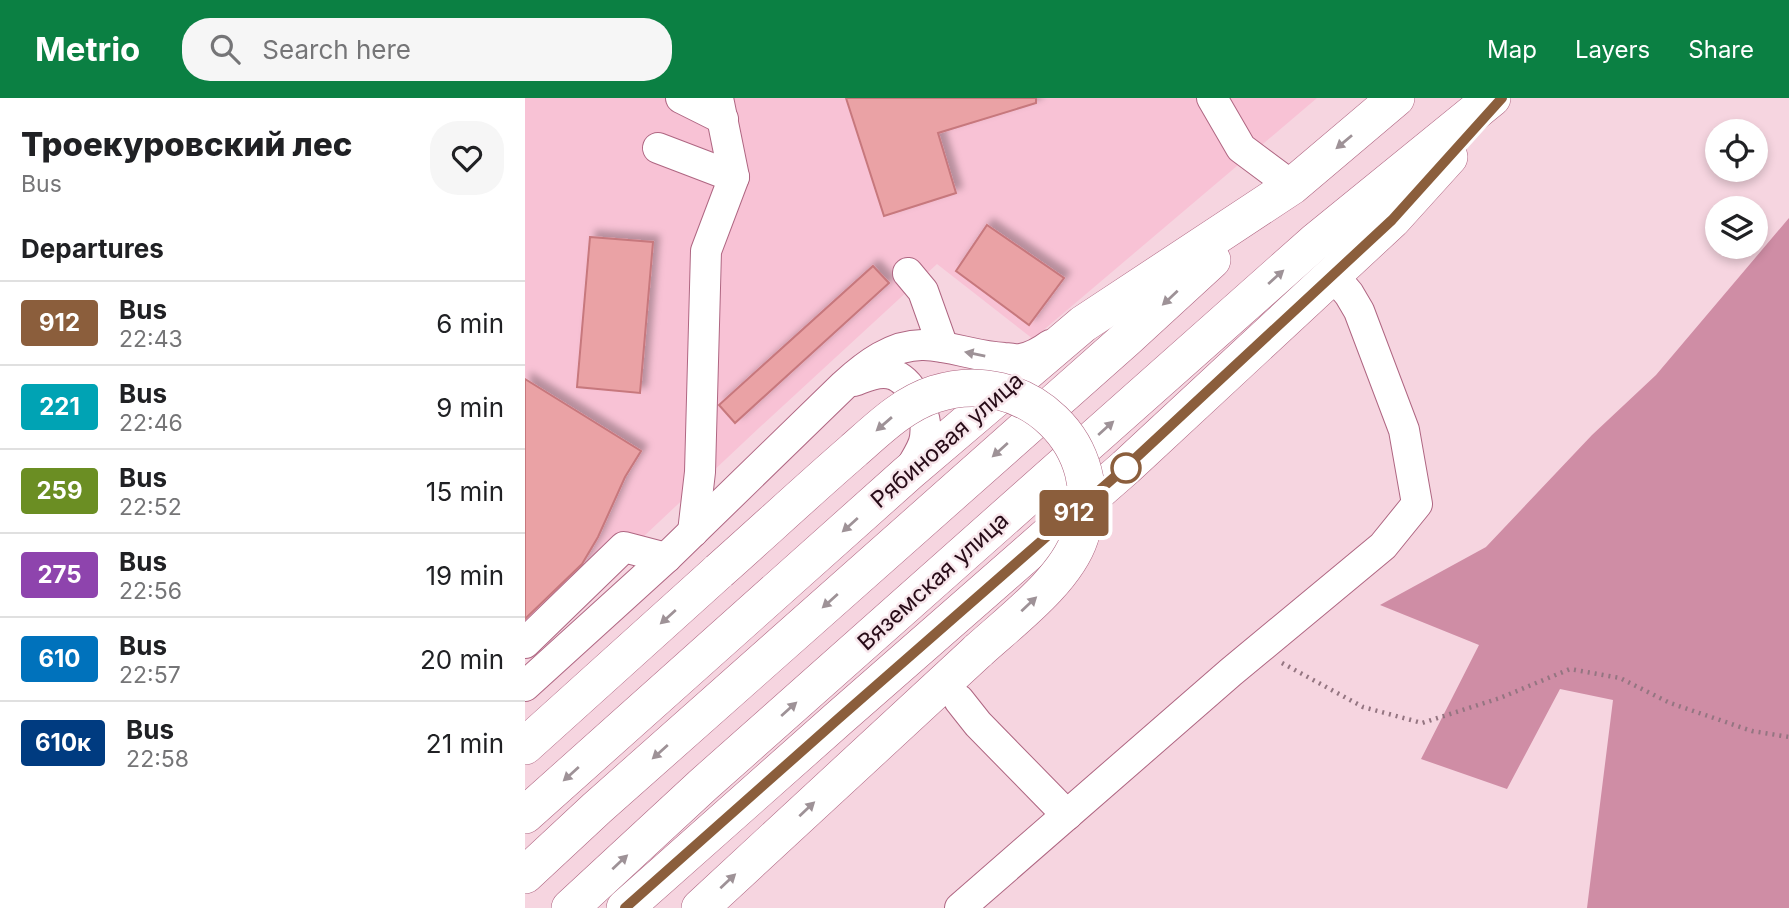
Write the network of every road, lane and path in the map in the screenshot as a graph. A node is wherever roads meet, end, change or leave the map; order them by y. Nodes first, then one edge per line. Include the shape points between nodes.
1 (681, 98) edge
2 (1212, 98) edge
3 (1395, 98) edge
4 (1492, 98) edge
5 (1502, 98) edge
6 (720, 108) edge
7 (657, 148) dead end
8 (734, 177) junction
9 (1292, 186) junction
10 (908, 273) dead end
11 (1333, 275) junction
12 (1083, 324) junction
13 (943, 347) junction
14 (844, 385) junction
15 (908, 473) junction
16 (693, 532) junction
17 (666, 558) junction
18 (525, 643) edge
19 (1258, 650) junction
20 (525, 686) edge
21 (959, 700) dead end
22 (1789, 737) edge
23 (525, 746) edge
24 (525, 815) edge
25 (1067, 815) junction
26 (525, 875) edge
27 (570, 908) edge
28 (625, 908) edge
29 (700, 908) edge
30 (960, 908) edge

1 - 6 lane
2 - 9 lane via 1241,148
3 -> 9 main road, Рябиновая улица
27 -> 4 main road, Вяземская улица via 1317,241
5 - 11 main road via 1392,220
6 - 8 lane
7 - 8 lane
8 - 16 lane via 706,251 700,472
9 - 12 main road, Рябиновая улица
9 -> 26 main road
10 - 13 lane via 923,291
11 - 19 lane via 1359,311 1404,430 1417,504 1383,546
11 - 28 main road via 1126,467
12 -> 13 lane via 1021,359
12 - 15 main road, Рябиновая улица
13 - 14 lane via 923,345 889,353
14 - 15 lane via 878,373 892,374 916,397 925,415 926,438
14 - 16 lane
15 -> 24 main road, Рябиновая улица
16 - 17 lane
17 - 18 lane via 624,547
17 - 20 lane
19 - 22 path via 1363,707 1422,723 1570,669 1620,678 1670,703 1752,731
19 - 25 lane
21 - 25 lane
29 -> 23 main road, bridge via 1062,571 1081,537 1084,478 1070,441 1044,411 1009,393 970,387 931,395 896,414
25 - 30 lane

